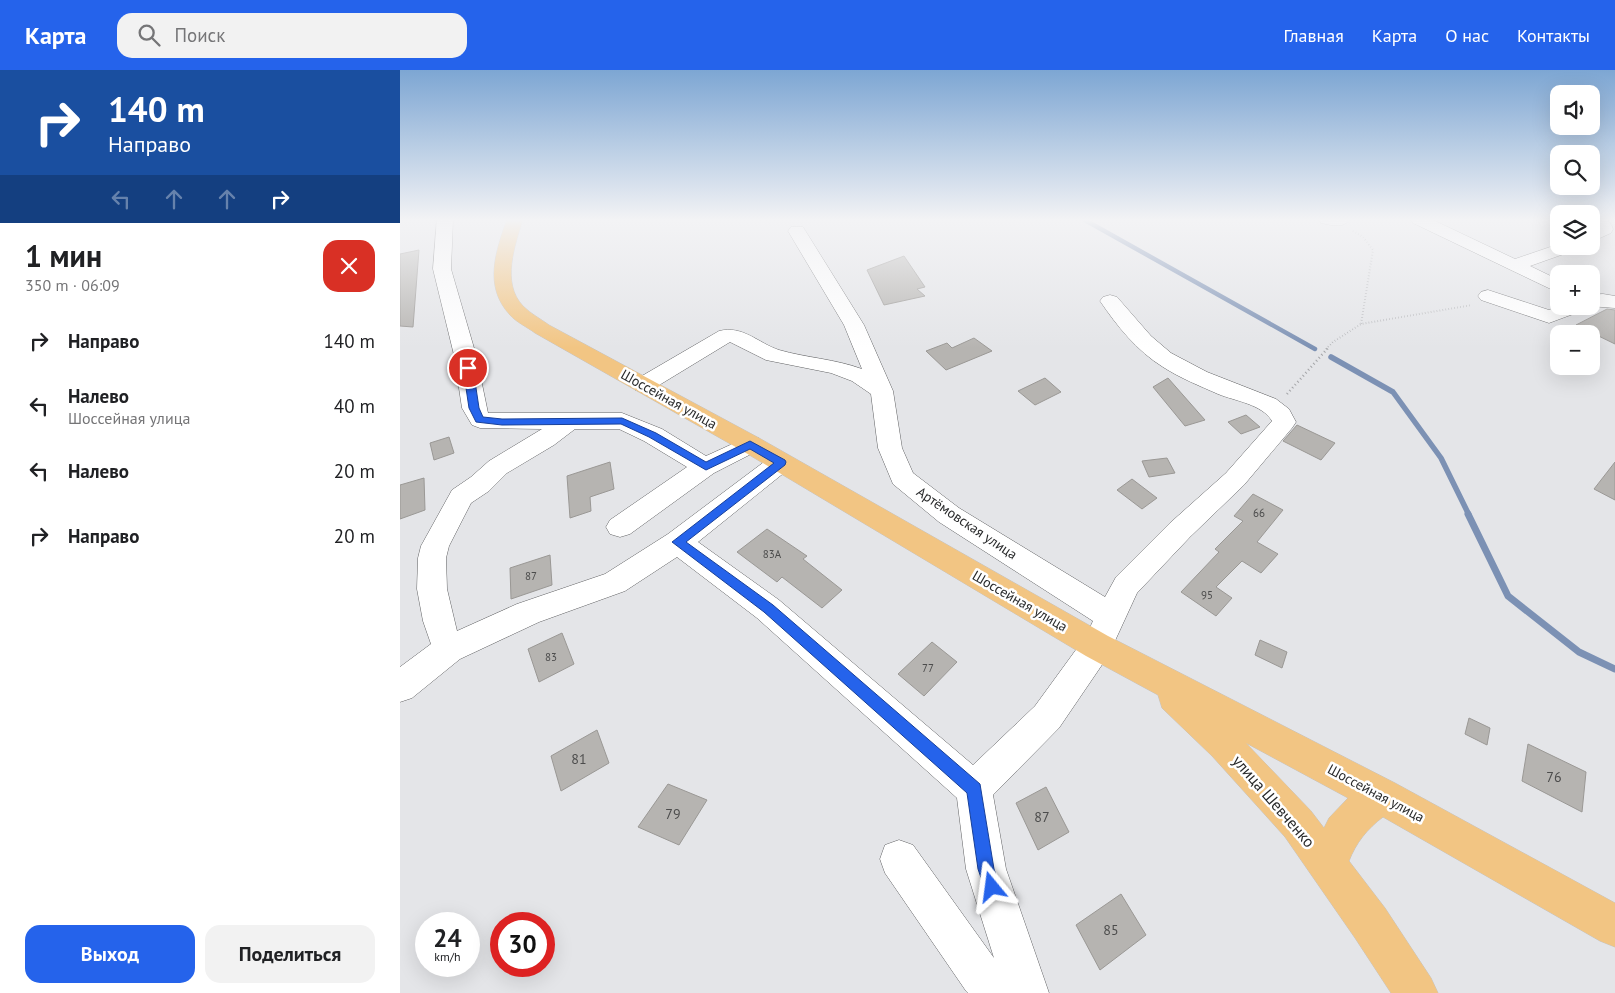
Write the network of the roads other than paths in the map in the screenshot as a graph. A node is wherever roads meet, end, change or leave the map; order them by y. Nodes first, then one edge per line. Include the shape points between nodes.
1 (442, 262) edge
2 (503, 262) edge
3 (816, 262) edge
4 (1508, 262) edge
5 (1522, 262) edge
6 (1514, 265) junction
7 (1550, 283) edge
8 (1488, 296) road end
9 (1600, 300) edge
10 (1110, 301) dead end
11 (1615, 302) edge
12 (1555, 315) edge
13 (643, 385) junction
14 (882, 392) junction
15 (570, 421) junction
16 (750, 444) junction
17 (781, 462) junction
18 (706, 467) junction
19 (620, 527) dead end
20 (678, 542) junction
21 (1104, 631) junction
22 (449, 649) junction
23 (1148, 673) junction
24 (400, 687) edge
25 (974, 789) junction
26 (1382, 796) junction
27 (899, 859) dead end
28 (1328, 864) junction
29 (1609, 928) edge
30 (998, 993) edge
31 (1027, 993) edge
32 (1416, 993) edge

1 - 15 street via 474,408 480,420
2 - 13 main road, Шоссейная улица via 503,284 517,310 542,329
3 - 14 street, Артёмовская улица via 854,325
4 - 6 street
5 - 6 street
6 - 7 street
8 - 12 street via 1550,317
9 - 11 street
10 - 21 street via 1156,352 1188,372 1275,408 1284,422 1235,480 1126,585
13 - 14 street via 726,335 734,335 774,355 837,367 860,376
13 - 16 main road, Шоссейная улица
14 - 21 street, Артёмовская улица via 890,448 902,478
15 - 18 street via 622,421 653,435
15 - 22 street via 498,466 461,497 432,558 432,589 438,622
16 - 17 main road, Шоссейная улица
16 - 18 street
17 - 20 street
17 - 21 main road, Шоссейная улица
18 - 19 street
20 - 22 street via 614,583 528,613
20 - 25 street via 768,609
21 - 23 main road, Шоссейная улица
21 - 25 street via 1047,717
22 - 24 street
23 - 26 main road, Шоссейная улица
23 - 28 main road, улица Шевченко via 1224,744 1298,824
25 - 31 street via 986,869
26 - 28 main road via 1362,810 1342,831
26 - 29 main road, Шоссейная улица
27 - 30 street via 981,976
28 - 32 main road, улица Шевченко

